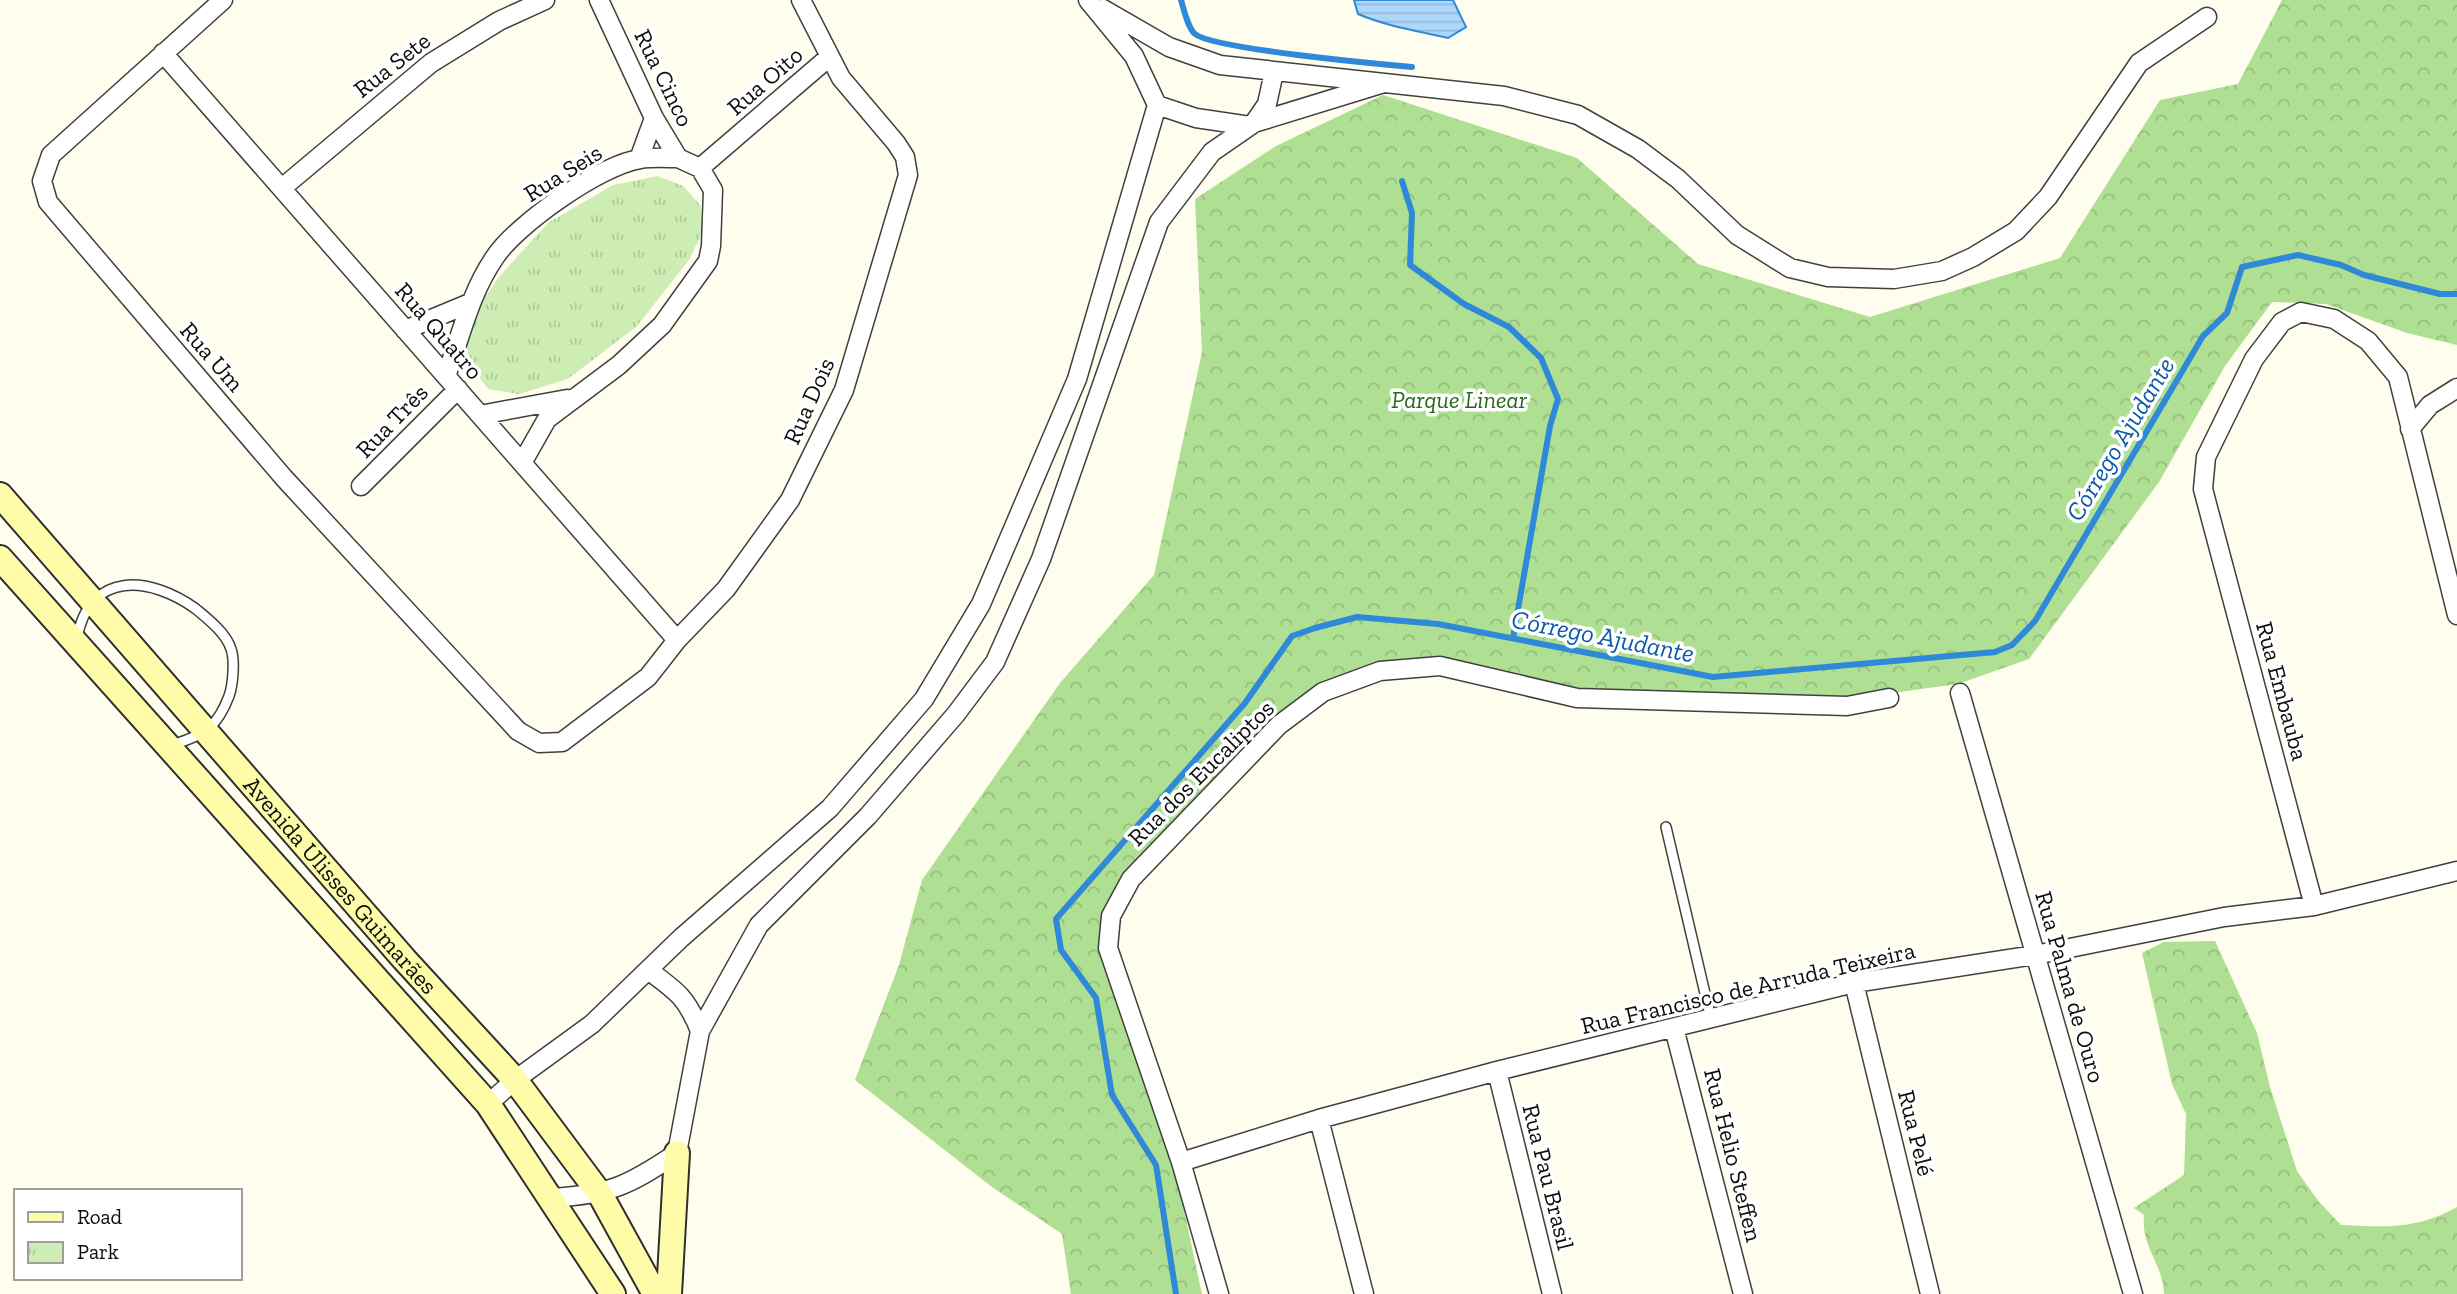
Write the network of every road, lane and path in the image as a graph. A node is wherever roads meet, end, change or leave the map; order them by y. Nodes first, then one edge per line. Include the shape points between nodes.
1 (223, 0) edge
2 (545, 0) edge
3 (599, 0) edge
4 (801, 0) edge
5 (1088, 1) edge
6 (2207, 17) dead end
7 (163, 54) junction
8 (828, 58) junction
9 (1274, 72) junction
10 (1381, 84) junction
11 (1157, 105) junction
12 (654, 118) junction
13 (1252, 125) junction
14 (678, 158) junction
15 (639, 159) junction
16 (700, 168) junction
17 (282, 188) junction
18 (470, 303) junction
19 (405, 330) junction
20 (452, 383) junction
21 (2457, 388) edge
22 (574, 398) junction
23 (480, 415) junction
24 (2410, 429) junction
25 (522, 463) junction
26 (361, 485) dead end
27 (0, 495) edge
28 (0, 558) edge
29 (91, 602) junction
30 (2457, 615) edge
31 (677, 640) junction
32 (76, 646) junction
33 (1960, 693) dead end
34 (1889, 698) dead end
35 (207, 731) junction
36 (539, 743) joint
37 (170, 745) junction
38 (1666, 827) dead end
39 (2457, 871) edge
40 (2314, 906) junction
41 (2035, 955) junction
42 (648, 970) junction
43 (1854, 984) junction
44 (1711, 1020) junction
45 (1675, 1028) junction
46 (700, 1031) junction
47 (1497, 1071) junction
48 (515, 1080) junction
49 (488, 1104) junction
50 (1319, 1119) junction
51 (677, 1153) junction
52 (1181, 1162) junction
53 (600, 1194) junction
54 (552, 1198) junction
55 (613, 1294) edge
56 (655, 1294) edge
57 (669, 1294) edge
58 (1219, 1294) edge
59 (1364, 1294) edge
60 (1552, 1294) edge
61 (1743, 1294) edge
62 (1930, 1294) edge
63 (2133, 1294) edge

1 - 7 street, Rua Um
2 - 17 street, Rua Sete via 499,21 432,63
3 - 12 street, Rua Cinco
4 - 8 street, Rua Dois
5 - 9 street via 1197,59
5 - 11 street via 1135,56
6 - 10 street via 2139,63 2048,197 2016,231 1942,271 1894,279 1828,277 1790,268 1737,235 1678,179 1638,149 1578,115 1504,96
7 - 17 street, Rua Quatro
7 - 36 street, Rua Um via 51,155 42,181 47,202 284,478 518,732
8 - 16 street, Rua Oito
8 - 31 street, Rua Dois via 905,157 905,192 844,390 790,500 726,589
9 - 10 street
9 - 13 street via 1267,104
10 - 13 street
11 - 13 street via 1196,118
11 - 42 street via 1076,379 974,615 924,699 830,808
12 - 14 street, Rua Cinco
12 - 15 street, Rua Seis
13 - 46 street via 1212,152 1159,222 1041,559 995,662 868,816 759,925
14 - 15 street, Rua Seis
14 - 16 street, Rua Cinco
15 - 18 street, Rua Seis via 546,208 496,256
16 - 22 street via 713,190 708,261 662,325
17 - 19 street, Rua Quatro
18 - 19 street
18 - 20 street, Rua Seis
19 - 20 street, Rua Quatro
20 - 23 street, Rua Quatro
20 - 26 street, Rua Três
21 - 24 street via 2430,405
22 - 23 street
22 - 25 street via 547,419
23 - 25 street, Rua Quatro
24 - 30 street
24 - 40 street, Rua Embauba via 2398,377 2384,357 2334,319 2301,312 2282,322 2254,359 2206,457 2203,489
25 - 31 street, Rua Quatro
27 - 29 street, Avenida Ulisses Guimarães
28 - 32 street, Avenida Ulisses Guimarães
29 - 32 lane
29 - 35 street, Avenida Ulisses Guimarães
29 - 35 lane via 107,590 128,584 162,589 212,621 232,649 232,688 220,718
31 - 36 street, Rua Dois via 648,677 562,742
32 - 37 street, Avenida Ulisses Guimarães
33 - 41 street, Rua Palma de Ouro
34 - 52 street, Rua dos Eucaliptos via 1847,706 1577,698 1440,666 1380,671 1323,692 1279,725 1131,879 1111,916 1108,948
35 - 37 lane
35 - 48 street, Avenida Ulisses Guimarães
37 - 49 street, Avenida Ulisses Guimarães
38 - 44 lane
39 - 40 street, Rua Francisco de Arruda Teixeira
40 - 41 street, Rua Francisco de Arruda Teixeira via 2224,918
41 - 43 street, Rua Francisco de Arruda Teixeira
41 - 63 street, Rua Palma de Ouro
42 - 46 street via 682,994
42 - 48 street via 592,1024
43 - 44 street, Rua Francisco de Arruda Teixeira
43 - 62 street, Rua Pelé
44 - 45 street, Rua Francisco de Arruda Teixeira
45 - 47 street, Rua Francisco de Arruda Teixeira
45 - 61 street, Rua Helio Steffen
46 - 51 street
47 - 50 street, Rua Francisco de Arruda Teixeira
47 - 60 street, Rua Pau Brasil
48 - 49 street
48 - 53 street, Avenida Ulisses Guimarães
49 - 54 street, Avenida Ulisses Guimarães
50 - 52 street, Rua Francisco de Arruda Teixeira
50 - 59 street
51 - 53 street via 641,1178
51 - 57 street
52 - 58 street, Rua dos Eucaliptos
53 - 54 street
53 - 56 street, Avenida Ulisses Guimarães
54 - 55 street, Avenida Ulisses Guimarães

